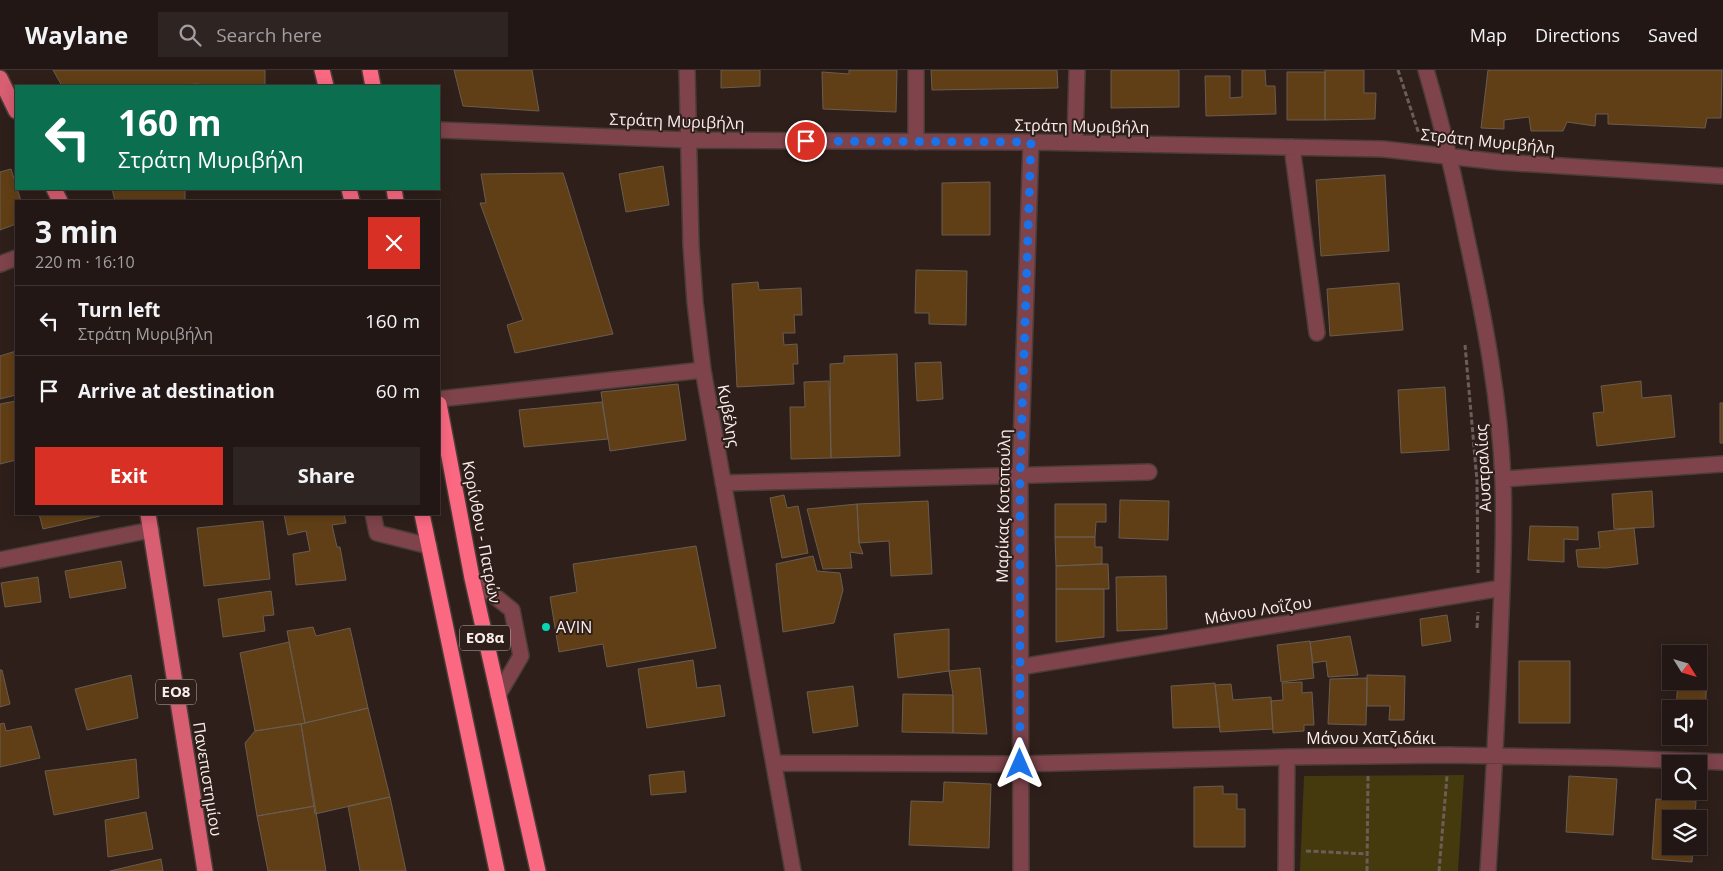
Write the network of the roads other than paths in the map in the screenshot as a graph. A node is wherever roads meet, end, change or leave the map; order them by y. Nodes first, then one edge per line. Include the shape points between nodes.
1 (322, 70) edge
2 (370, 70) edge
3 (687, 70) edge
4 (916, 70) edge
5 (1078, 70) edge
6 (1426, 70) edge
7 (0, 78) edge
8 (326, 85) edge
9 (373, 85) edge
10 (15, 109) edge
11 (440, 130) edge
12 (688, 140) junction
13 (916, 142) junction
14 (1031, 142) junction
15 (1075, 143) junction
16 (1292, 147) junction
17 (1450, 157) junction
18 (1723, 176) edge
19 (15, 258) edge
20 (0, 264) edge
21 (1318, 333) dead end
22 (704, 370) junction
23 (440, 399) edge
24 (440, 409) edge
25 (1723, 464) edge
26 (1149, 472) dead end
27 (1020, 476) junction
28 (1503, 479) junction
29 (723, 483) junction
30 (148, 515) edge
31 (373, 515) edge
32 (422, 515) edge
33 (150, 530) junction
34 (429, 546) junction
35 (0, 560) edge
36 (472, 578) junction
37 (1502, 588) junction
38 (1020, 667) junction
39 (498, 695) junction
40 (1495, 755) junction
41 (1286, 756) junction
42 (1723, 762) edge
43 (774, 764) junction
44 (1020, 764) junction
45 (205, 871) edge
46 (497, 871) edge
47 (538, 871) edge
48 (793, 871) edge
49 (1021, 871) edge
50 (1286, 871) edge
51 (1488, 871) edge

1 - 8 highway
2 - 9 highway
3 - 12 street, Κυβέλης
4 - 13 street
5 - 15 street
6 - 17 street, Αυστραλίας
7 - 10 main road
11 - 12 street, Στράτη Μυριβήλη
12 - 13 street, Στράτη Μυριβήλη
12 - 22 street, Κυβέλης via 693,274
13 - 14 street, Στράτη Μυριβήλη
14 - 15 street, Στράτη Μυριβήλη
14 - 27 street, Μαρίκας Κοτοπούλη
15 - 16 street, Στράτη Μυριβήλη
16 - 17 street, Στράτη Μυριβήλη via 1383,149
16 - 21 street
17 - 18 street, Στράτη Μυριβήλη
17 - 28 street, Αυστραλίας via 1494,379
19 - 20 street
22 - 23 street
22 - 29 street, Κυβέλης
24 - 36 highway, Κορίνθου - Πατρών / ΕΟ8α
25 - 28 street
26 - 27 street
27 - 29 street
27 - 38 street, Μαρίκας Κοτοπούλη
28 - 37 street, Αυστραλίας
29 - 43 street, Κυβέλης
30 - 33 main road, Πανεπιστημίου / ΕΟ8
31 - 34 street via 377,533
32 - 34 highway, ΕΟ8α
33 - 35 street
33 - 45 main road, Πανεπιστημίου / ΕΟ8
34 - 46 highway, ΕΟ8α
36 - 39 highway, Κορίνθου - Πατρών / ΕΟ8α
36 - 39 street via 512,610 521,656
37 - 38 street, Μάνου Λοΐζου
37 - 40 street, Αυστραλίας
38 - 44 street, Μαρίκας Κοτοπούλη
39 - 47 highway, Κορίνθου - Πατρών / ΕΟ8α
40 - 41 street, Μάνου Χατζιδάκι
40 - 42 street, Μάνου Χατζιδάκι
40 - 51 street, Αυστραλίας
41 - 44 street, Μάνου Χατζιδάκι
41 - 50 street
43 - 44 street, Μάνου Χατζιδάκι
43 - 48 street, Κυβέλης
44 - 49 street, Μαρίκας Κοτοπούλη

